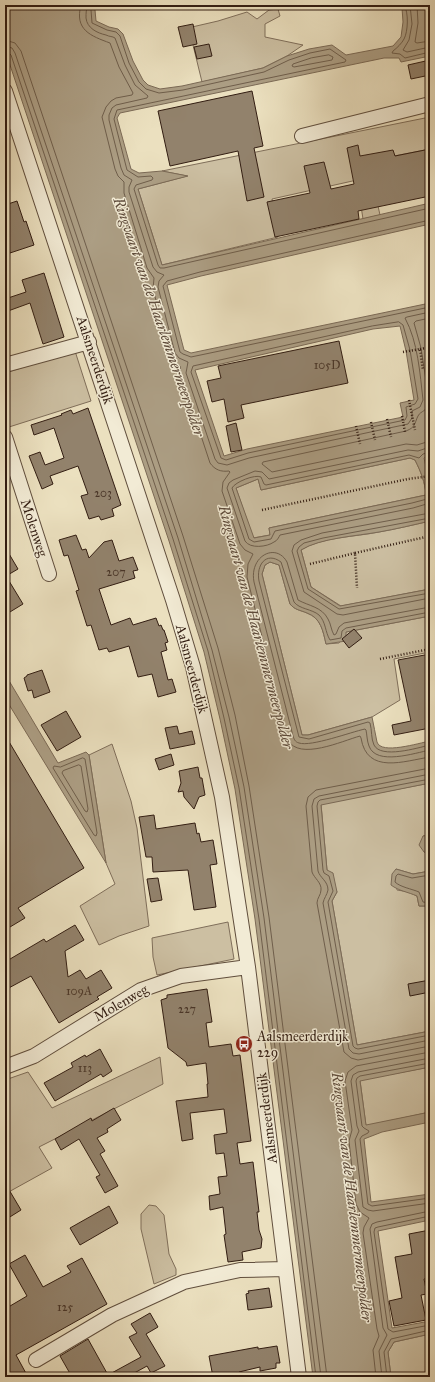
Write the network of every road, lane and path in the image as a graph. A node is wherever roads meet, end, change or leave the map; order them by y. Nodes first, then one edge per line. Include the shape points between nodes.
1 (5, 91) edge
2 (430, 104) edge
3 (302, 136) dead end
4 (89, 342) junction
5 (430, 347) edge
6 (420, 349) junction
7 (403, 352) dead end
8 (5, 365) edge
9 (423, 370) dead end
10 (409, 400) dead end
11 (402, 416) dead end
12 (387, 419) dead end
13 (371, 422) dead end
14 (356, 426) dead end
15 (415, 430) dead end
16 (405, 432) dead end
17 (5, 437) edge
18 (391, 437) dead end
19 (375, 440) dead end
20 (360, 444) dead end
21 (430, 476) edge
22 (262, 510) dead end
23 (430, 536) edge
24 (355, 553) junction
25 (310, 564) dead end
26 (49, 574) dead end
27 (357, 588) dead end
28 (430, 649) edge
29 (380, 659) dead end
30 (248, 967) junction
31 (5, 1067) edge
32 (285, 1269) junction
33 (36, 1360) dead end
34 (299, 1377) edge

1 - 4 street, Aalsmeerderdijk
2 - 3 street
4 - 8 street
4 - 30 street, Aalsmeerderdijk via 193,667 222,797
5 - 6 path
6 - 7 path
6 - 9 path
10 - 15 path
11 - 16 path
12 - 18 path
13 - 19 path
14 - 20 path
17 - 26 street, Molenweg
21 - 22 path
23 - 24 path
24 - 25 path
24 - 27 path
28 - 29 path
30 - 31 street, Molenweg via 181,976 141,990 34,1056
30 - 32 street, Aalsmeerderdijk
32 - 33 street via 240,1270 184,1282 112,1315
32 - 34 street, Aalsmeerderdijk

